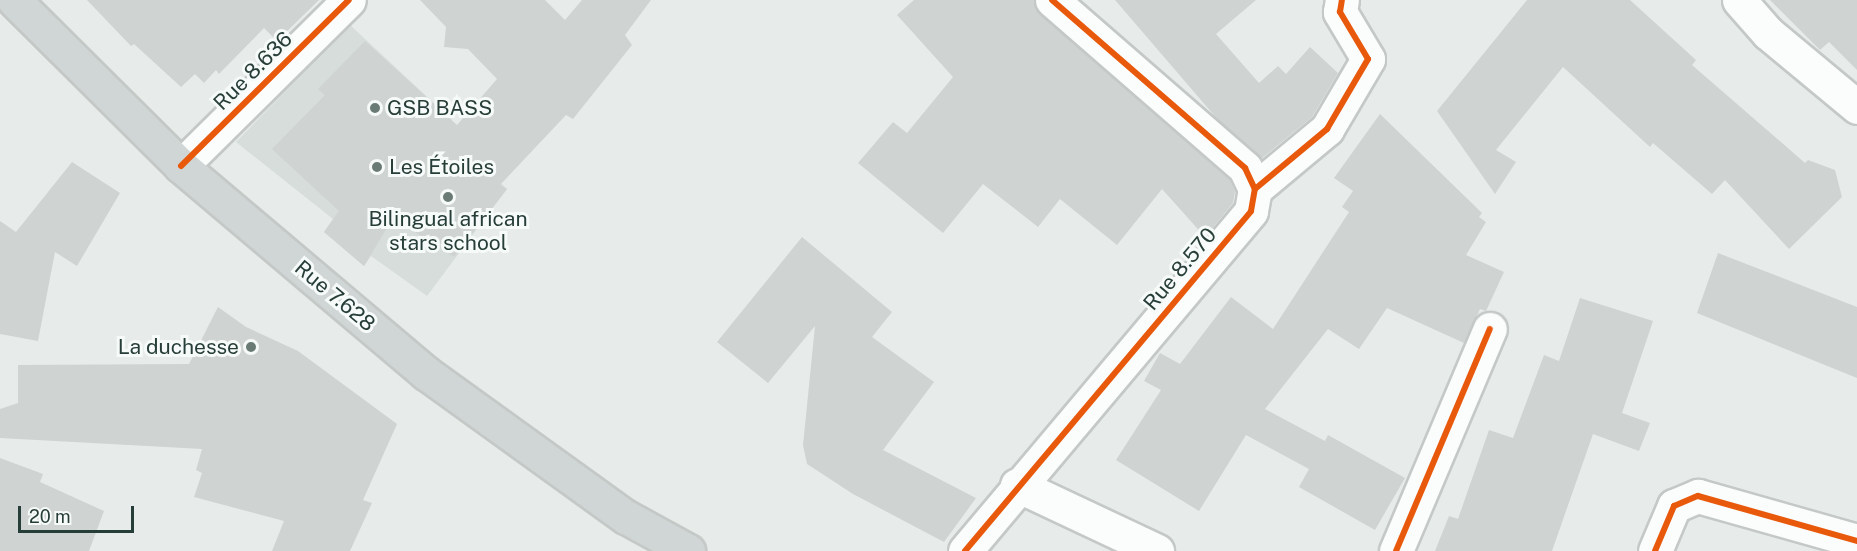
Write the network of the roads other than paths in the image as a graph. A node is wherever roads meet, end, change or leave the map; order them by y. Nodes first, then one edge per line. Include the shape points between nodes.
1 (14, 0) edge
2 (349, 0) edge
3 (1052, 0) edge
4 (1342, 0) edge
5 (1739, 0) edge
6 (1857, 107) edge
7 (181, 166) junction
8 (1255, 189) junction
9 (1490, 329) dead end
10 (1017, 485) junction
11 (1857, 541) edge
12 (688, 551) edge
13 (965, 551) edge
14 (1157, 551) edge
15 (1396, 551) edge
16 (1655, 551) edge

1 - 7 main road, Rue 7.628
2 - 7 street, Rue 8.636
3 - 8 street via 1245,168
4 - 8 street via 1341,12 1368,59 1327,129
5 - 6 street via 1768,33
7 - 12 main road, Rue 7.628 via 426,373 626,517
8 - 10 street, Rue 8.570 via 1251,211
9 - 15 street
10 - 13 street, Rue 8.570
10 - 14 street
11 - 16 street via 1698,496 1674,506

